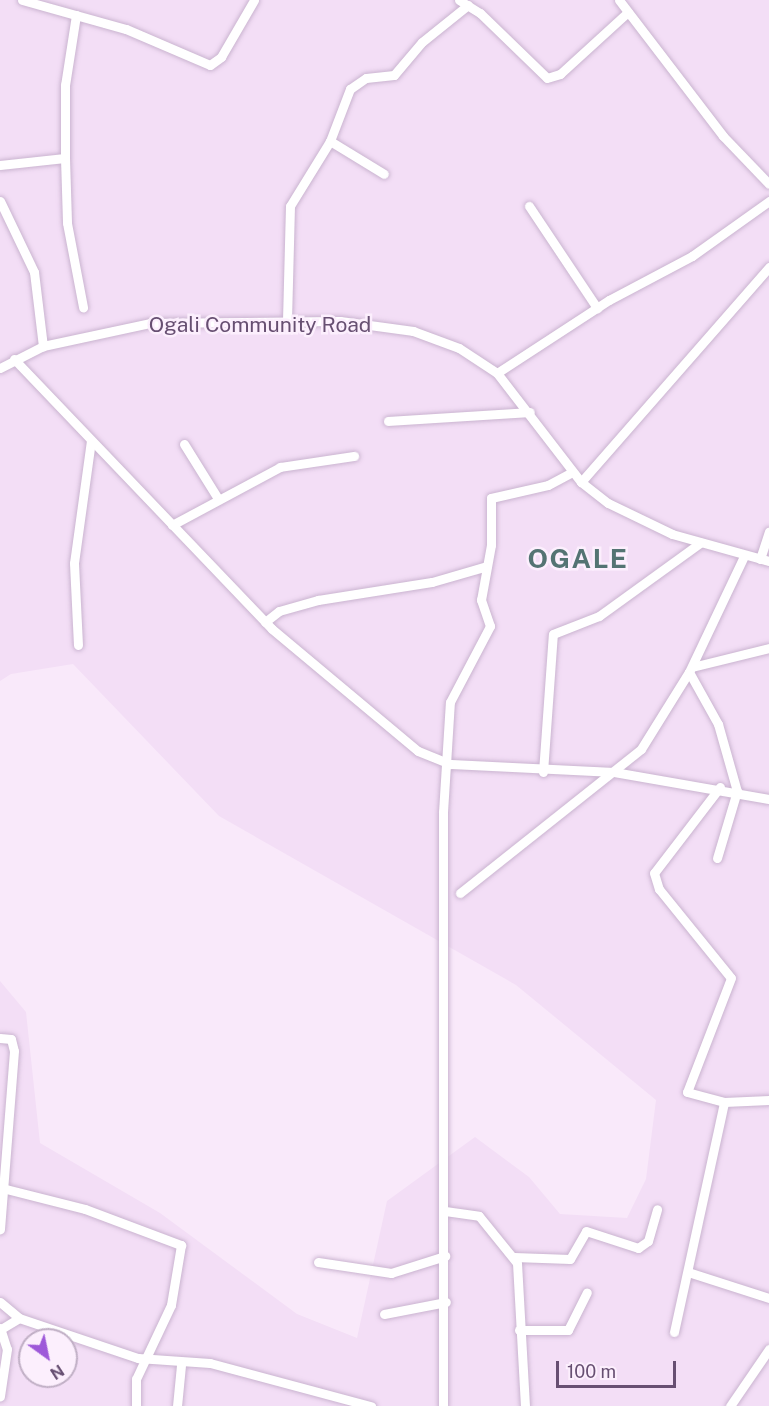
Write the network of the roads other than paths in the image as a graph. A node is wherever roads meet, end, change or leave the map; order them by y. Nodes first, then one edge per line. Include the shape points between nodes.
1 (22, 0) edge
2 (254, 0) edge
3 (620, 0) edge
4 (463, 3) edge
5 (628, 12) junction
6 (76, 15) junction
7 (330, 141) junction
8 (65, 158) junction
9 (0, 165) edge
10 (384, 174) dead end
11 (769, 184) edge
12 (0, 201) edge
13 (769, 201) edge
14 (529, 206) dead end
15 (769, 267) edge
16 (83, 307) dead end
17 (597, 308) junction
18 (287, 320) junction
19 (43, 346) junction
20 (15, 359) junction
21 (0, 368) edge
22 (497, 373) junction
23 (530, 412) junction
24 (388, 421) dead end
25 (91, 441) junction
26 (184, 444) dead end
27 (354, 456) dead end
28 (572, 472) junction
29 (581, 482) junction
30 (217, 496) junction
31 (172, 525) junction
32 (769, 531) edge
33 (700, 543) junction
34 (744, 556) junction
35 (764, 560) edge
36 (487, 566) junction
37 (265, 622) junction
38 (78, 645) dead end
39 (769, 648) edge
40 (690, 670) junction
41 (445, 763) junction
42 (543, 772) junction
43 (614, 772) junction
44 (720, 787) junction
45 (737, 791) junction
46 (769, 799) edge
47 (717, 858) dead end
48 (460, 893) dead end
49 (0, 1038) edge
50 (769, 1100) edge
51 (724, 1102) junction
52 (6, 1189) junction
53 (657, 1209) dead end
54 (445, 1211) junction
55 (0, 1223) edge
56 (445, 1256) junction
57 (514, 1257) junction
58 (318, 1262) dead end
59 (688, 1272) junction
60 (587, 1292) dead end
61 (769, 1298) edge
62 (0, 1302) edge
63 (446, 1302) junction
64 (384, 1314) dead end
65 (19, 1318) junction
66 (1, 1329) edge
67 (519, 1330) junction
68 (675, 1332) dead end
69 (769, 1349) edge
70 (150, 1355) junction
71 (181, 1365) junction
72 (0, 1396) edge
73 (136, 1406) edge
74 (177, 1406) edge
75 (370, 1406) edge
76 (443, 1406) edge
77 (525, 1406) edge
78 (730, 1406) edge

1 - 6 street
2 - 6 street via 213,64
3 - 5 street
4 - 5 street via 547,78 560,74
4 - 7 street via 394,75 357,82
5 - 11 street via 723,136
6 - 8 street via 65,85
7 - 10 street
7 - 18 street via 290,206
8 - 9 street
8 - 16 street via 67,223
12 - 19 street via 34,272
13 - 17 street via 692,256
14 - 17 street
15 - 29 street
17 - 22 street
18 - 19 street, Ogali Community Road via 123,326
18 - 22 street, Ogali Community Road via 355,322 414,331 459,348
19 - 20 street, Ogali Community Road
20 - 21 street, Ogali Community Road
20 - 25 street
22 - 23 street, Ogali Community Road
23 - 24 street
23 - 28 street, Ogali Community Road
25 - 31 street
25 - 38 street via 74,563
26 - 30 street
27 - 30 street via 280,467
28 - 29 street, Ogali Community Road
28 - 36 street via 548,485 491,498
29 - 33 street, Ogali Community Road via 640,521
30 - 31 street
31 - 37 street
32 - 35 street
33 - 34 street, Ogali Community Road
33 - 42 street via 599,616 553,634
34 - 35 street, Ogali Community Road
34 - 40 street
36 - 37 street via 426,583 318,600 279,611
36 - 41 street via 481,600 490,626 452,694
37 - 41 street via 368,714
39 - 40 street
40 - 43 street via 646,742
40 - 45 street via 718,724
41 - 42 street
41 - 54 street
42 - 43 street
43 - 44 street
43 - 48 street
44 - 45 street
44 - 51 street via 654,873 659,888 731,978 687,1090
45 - 46 street
45 - 47 street
49 - 52 street via 14,1043
50 - 51 street
51 - 59 street
52 - 55 street
52 - 70 street via 85,1209 181,1245 171,1305
53 - 57 street via 648,1241 638,1248 586,1232 570,1259
54 - 56 street
54 - 57 street via 479,1216
56 - 58 street via 391,1273
56 - 63 street
57 - 67 street via 521,1287
59 - 61 street
59 - 68 street
60 - 67 street via 568,1330
62 - 65 street
63 - 64 street
63 - 76 street
65 - 66 street
65 - 70 street via 106,1349
66 - 72 street via 7,1349
67 - 77 street
69 - 78 street
70 - 71 street
70 - 73 street via 136,1378
71 - 74 street
71 - 75 street via 210,1364

